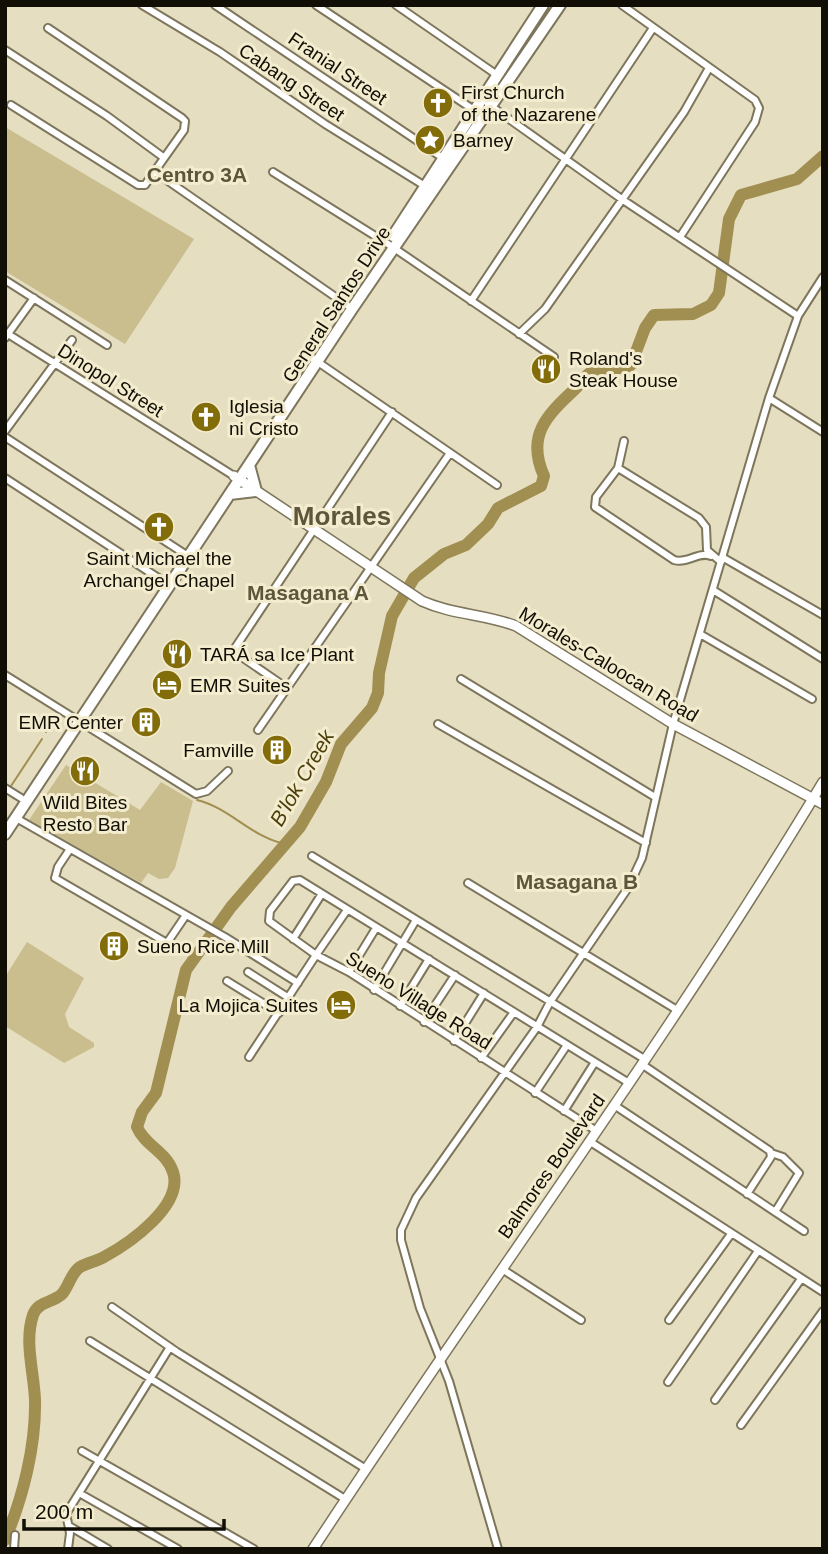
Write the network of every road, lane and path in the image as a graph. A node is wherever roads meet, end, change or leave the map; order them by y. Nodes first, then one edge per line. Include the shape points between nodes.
1 (142, 5) edge
2 (215, 5) edge
3 (316, 5) edge
4 (396, 5) edge
5 (543, 5) edge
6 (560, 5) edge
7 (622, 5) edge
8 (48, 28) dead end
9 (653, 28) junction
10 (5, 50) edge
11 (709, 68) junction
12 (497, 75) junction
13 (486, 102) junction
14 (11, 105) dead end
15 (474, 110) junction
16 (163, 157) junction
17 (443, 158) junction
18 (566, 159) junction
19 (155, 172) junction
20 (273, 172) dead end
21 (425, 187) junction
22 (623, 200) junction
23 (680, 237) junction
24 (390, 246) junction
25 (823, 277) edge
26 (5, 281) edge
27 (34, 298) junction
28 (471, 301) junction
29 (346, 305) junction
30 (798, 316) junction
31 (519, 334) junction
32 (7, 336) edge
33 (72, 341) dead end
34 (107, 345) dead end
35 (554, 357) dead end
36 (315, 360) junction
37 (54, 364) junction
38 (769, 398) junction
39 (392, 412) junction
40 (5, 431) edge
41 (823, 432) edge
42 (5, 437) edge
43 (624, 442) dead end
44 (450, 453) junction
45 (249, 465) junction
46 (618, 468) junction
47 (5, 478) edge
48 (237, 478) junction
49 (497, 485) dead end
50 (256, 491) junction
51 (230, 494) junction
52 (313, 531) junction
53 (185, 554) junction
54 (711, 556) junction
55 (722, 559) junction
56 (371, 570) junction
57 (163, 581) junction
58 (713, 590) junction
59 (823, 615) edge
60 (700, 634) junction
61 (823, 659) edge
62 (5, 676) edge
63 (461, 679) dead end
64 (287, 688) junction
65 (812, 699) dead end
66 (77, 721) junction
67 (438, 724) dead end
68 (673, 724) junction
69 (258, 730) dead end
70 (228, 771) dead end
71 (823, 782) edge
72 (5, 788) edge
73 (656, 797) junction
74 (22, 798) junction
75 (812, 799) junction
76 (823, 804) edge
77 (16, 818) junction
78 (5, 822) edge
79 (5, 834) edge
80 (646, 843) junction
81 (70, 849) junction
82 (312, 856) dead end
83 (468, 883) dead end
84 (321, 895) junction
85 (347, 910) junction
86 (186, 915) junction
87 (416, 920) junction
88 (376, 928) junction
89 (293, 939) junction
90 (402, 943) junction
91 (584, 953) junction
92 (316, 955) junction
93 (429, 959) junction
94 (248, 972) dead end
95 (349, 972) junction
96 (455, 975) junction
97 (227, 981) dead end
98 (299, 983) junction
99 (374, 990) junction
100 (484, 993) junction
101 (289, 998) junction
102 (550, 1002) junction
103 (400, 1006) junction
104 (677, 1010) junction
105 (514, 1012) junction
106 (279, 1013) junction
107 (424, 1022) junction
108 (537, 1027) junction
109 (454, 1041) junction
110 (567, 1045) junction
111 (249, 1057) dead end
112 (481, 1058) junction
113 (595, 1062) junction
114 (645, 1063) junction
115 (503, 1073) junction
116 (629, 1083) junction
117 (535, 1093) junction
118 (614, 1105) junction
119 (564, 1111) junction
120 (595, 1130) junction
121 (589, 1141) junction
122 (771, 1153) junction
123 (747, 1194) junction
124 (775, 1212) junction
125 (804, 1231) dead end
126 (730, 1234) junction
127 (758, 1251) junction
128 (502, 1269) junction
129 (802, 1279) junction
130 (823, 1292) edge
131 (112, 1307) dead end
132 (823, 1311) edge
133 (580, 1320) dead end
134 (669, 1320) dead end
135 (90, 1340) dead end
136 (170, 1347) junction
137 (440, 1359) junction
138 (151, 1379) junction
139 (668, 1382) dead end
140 (715, 1400) dead end
141 (741, 1426) dead end
142 (82, 1451) dead end
143 (100, 1461) junction
144 (366, 1469) junction
145 (79, 1493) junction
146 (345, 1499) junction
147 (69, 1526) junction
148 (15, 1535) dead end
149 (14, 1549) edge
150 (68, 1549) edge
151 (108, 1549) edge
152 (178, 1549) edge
153 (254, 1549) edge
154 (313, 1549) edge
155 (498, 1549) edge

1 - 21 street, Cabang Street
2 - 17 street, Franial Street
3 - 15 street
4 - 12 street
5 - 12 highway, General Santos Drive
6 - 13 highway, General Santos Drive
7 - 9 street
8 - 16 street via 185,121 184,130
9 - 11 street
9 - 18 street
10 - 16 street
11 - 22 street
11 - 23 street via 755,100 758,113
12 - 13 highway, General Santos Drive
13 - 15 highway, General Santos Drive
13 - 18 street
13 - 24 highway, General Santos Drive
14 - 19 street via 138,185 145,185
15 - 17 highway, General Santos Drive
16 - 19 street
17 - 21 highway, General Santos Drive
18 - 22 street
18 - 28 street
19 - 29 street
20 - 24 street
21 - 24 highway, General Santos Drive
22 - 23 street
22 - 31 street via 545,309
23 - 30 street
24 - 28 street
24 - 29 highway, General Santos Drive
24 - 36 highway, General Santos Drive
25 - 30 street
26 - 27 street
27 - 32 street
27 - 34 street
28 - 31 street
29 - 36 highway, General Santos Drive
30 - 38 street
31 - 35 street
32 - 37 street, Dinopol Street
33 - 37 street
36 - 39 street
36 - 45 highway, General Santos Drive
36 - 48 highway, General Santos Drive
37 - 40 street
37 - 48 street, Dinopol Street
38 - 41 street
38 - 55 street
39 - 44 street
39 - 52 street
42 - 53 street
43 - 46 street
44 - 49 street
44 - 56 street
45 - 48 highway, General Santos Drive
45 - 50 highway
46 - 54 street via 704,523
46 - 54 street via 596,497 595,507 601,513 674,561
47 - 57 street
48 - 50 street, Morales-Caloocan Road
48 - 51 highway, General Santos Drive
48 - 53 highway, General Santos Drive
50 - 51 highway
50 - 52 street, Morales-Caloocan Road
51 - 53 highway, General Santos Drive
52 - 56 street, Morales-Caloocan Road
52 - 64 street via 233,650
53 - 57 highway, General Santos Drive
53 - 66 highway, General Santos Drive
54 - 55 street
55 - 58 street
55 - 59 street
56 - 64 street
56 - 68 street, Morales-Caloocan Road via 453,613 516,625
57 - 66 highway, General Santos Drive
58 - 60 street
58 - 61 street
60 - 65 street
60 - 68 street
62 - 66 street
63 - 73 street
64 - 69 street
66 - 70 street via 196,794 207,791
66 - 74 highway, General Santos Drive
66 - 77 highway, General Santos Drive
67 - 80 street
68 - 73 street
68 - 75 street, Morales-Caloocan Road
71 - 75 street, Balmores Boulevard
72 - 74 street
73 - 80 street
74 - 78 highway, General Santos Drive
75 - 76 street, Morales-Caloocan Road
75 - 104 street, Balmores Boulevard
77 - 79 highway, General Santos Drive
77 - 81 street
80 - 91 street via 628,888
81 - 86 street
81 - 86 street via 54,875 58,881 167,943
82 - 87 street
83 - 91 street
84 - 85 street
84 - 89 street
84 - 89 street via 300,880 293,881 270,911 272,925
85 - 88 street
85 - 92 street
86 - 98 street
87 - 90 street
87 - 102 street
88 - 90 street
88 - 95 street
89 - 92 street
90 - 93 street
90 - 99 street
91 - 102 street
91 - 104 street
92 - 95 street, Sueno Village Road
92 - 98 street, Sueno Village Road
93 - 96 street
93 - 103 street
94 - 101 street
95 - 99 street, Sueno Village Road
96 - 100 street
96 - 107 street
97 - 106 street
98 - 101 street, Sueno Village Road
99 - 103 street, Sueno Village Road
100 - 105 street
100 - 109 street
101 - 106 street, Sueno Village Road
102 - 108 street
102 - 114 street
103 - 107 street, Sueno Village Road
104 - 114 street, Balmores Boulevard
105 - 108 street
105 - 112 street
106 - 111 street, Sueno Village Road
107 - 109 street, Sueno Village Road
108 - 110 street
108 - 115 street
109 - 112 street, Sueno Village Road
110 - 113 street
110 - 117 street
112 - 115 street, Sueno Village Road
113 - 116 street
113 - 119 street
114 - 116 street, Balmores Boulevard
114 - 122 street
115 - 117 street, Sueno Village Road
115 - 137 street via 402,1222 401,1240 412,1282
116 - 118 street, Balmores Boulevard
117 - 119 street, Sueno Village Road
118 - 120 street, Balmores Boulevard
118 - 123 street
119 - 120 street, Sueno Village Road
120 - 121 street, Balmores Boulevard
121 - 126 street
121 - 128 street, Balmores Boulevard
122 - 123 street
122 - 124 street via 799,1173
123 - 124 street
124 - 125 street
126 - 127 street
126 - 134 street
127 - 129 street
127 - 139 street
128 - 133 street
128 - 137 street, Balmores Boulevard
129 - 130 street
129 - 140 street
131 - 136 street
132 - 141 street
135 - 138 street
136 - 138 street
136 - 144 street
137 - 144 street, Balmores Boulevard
137 - 155 street
138 - 143 street
138 - 146 street
142 - 143 street
143 - 145 street
143 - 153 street
144 - 146 street, Balmores Boulevard
145 - 147 street via 66,1514
145 - 152 street
146 - 154 street, Balmores Boulevard
147 - 150 street
147 - 151 street
148 - 149 street

